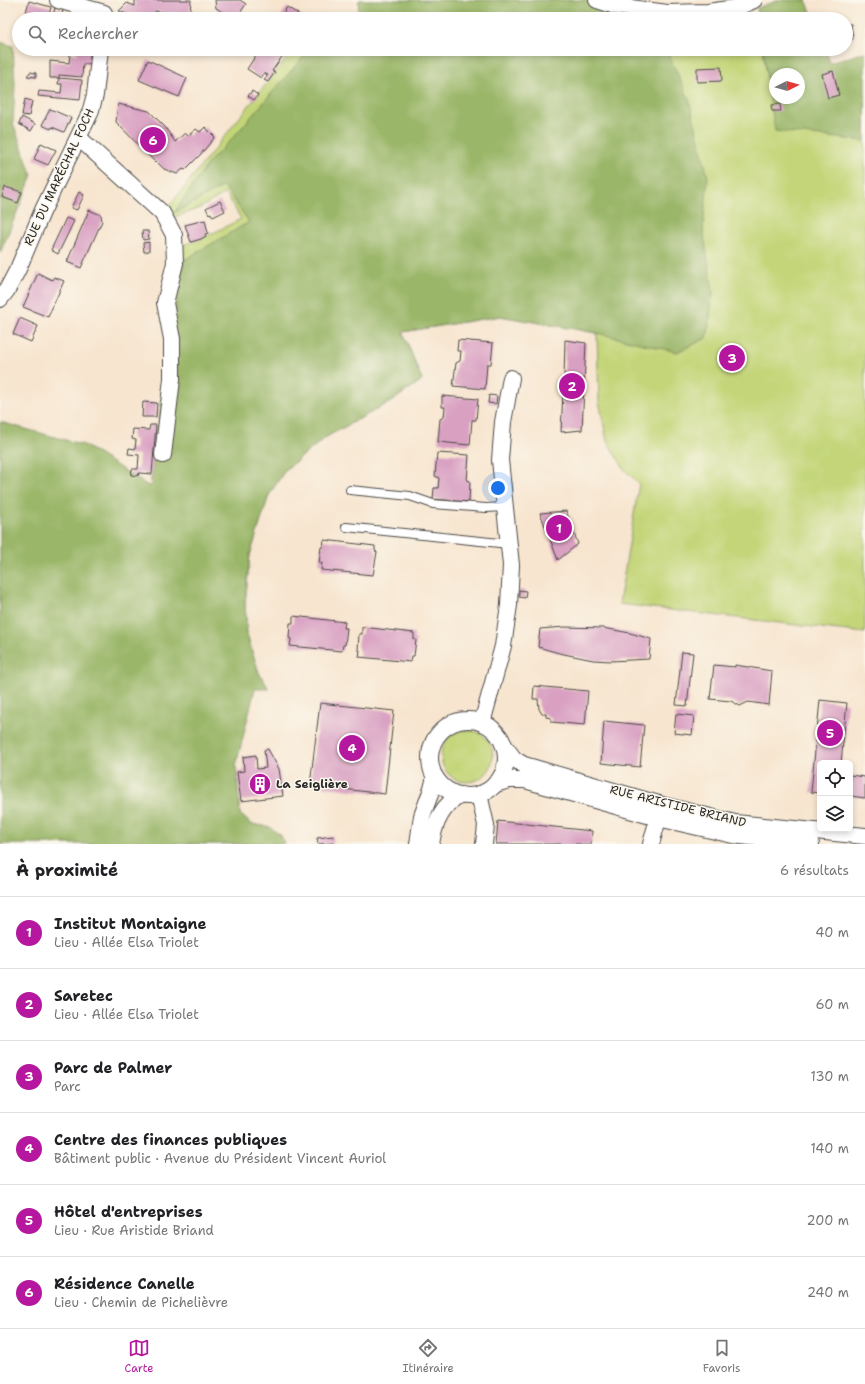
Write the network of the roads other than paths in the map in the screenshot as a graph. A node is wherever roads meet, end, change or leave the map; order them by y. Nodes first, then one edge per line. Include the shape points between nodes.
1 (58, 0) edge
2 (597, 0) edge
3 (754, 0) edge
4 (104, 11) edge
5 (660, 12) edge
6 (708, 12) edge
7 (99, 56) edge
8 (79, 138) junction
9 (0, 299) edge
10 (511, 378) dead end
11 (163, 455) dead end
12 (350, 490) dead end
13 (505, 507) junction
14 (346, 527) dead end
15 (509, 544) junction
16 (482, 723) junction
17 (503, 744) junction
18 (435, 777) junction
19 (495, 784) junction
20 (479, 794) junction
21 (462, 795) junction
22 (660, 811) junction
23 (865, 836) edge
24 (418, 844) edge
25 (431, 844) edge
26 (484, 844) edge
27 (651, 844) edge
28 (812, 844) edge

1 - 4 street
2 - 5 street via 615,6
3 - 6 street via 736,8
7 - 8 street, RUE DU MARÉCHAL FOCH via 95,95
8 - 9 street, RUE DU MARÉCHAL FOCH via 43,210 18,269
8 - 11 street via 162,213 174,235 175,263 165,303 172,340 172,379
10 - 13 street via 503,422 500,460
12 - 13 lane via 410,496 433,504
13 - 15 street
14 - 15 lane
15 - 16 street via 509,605 503,646
16 - 17 street via 498,735
16 - 18 street via 458,721 439,733 430,754
17 - 19 street via 505,765
17 - 22 street, RUE ARISTIDE BRIAND via 514,759 524,765
18 - 21 street via 442,786
18 - 24 street via 422,816
19 - 20 street
19 - 22 street, RUE ARISTIDE BRIAND via 509,780 525,780
20 - 21 street
20 - 26 street via 486,825
21 - 25 street via 452,800 438,818
22 - 23 street, RUE ARISTIDE BRIAND via 735,823
22 - 27 street
22 - 28 street, RUE ARISTIDE BRIAND via 733,835

